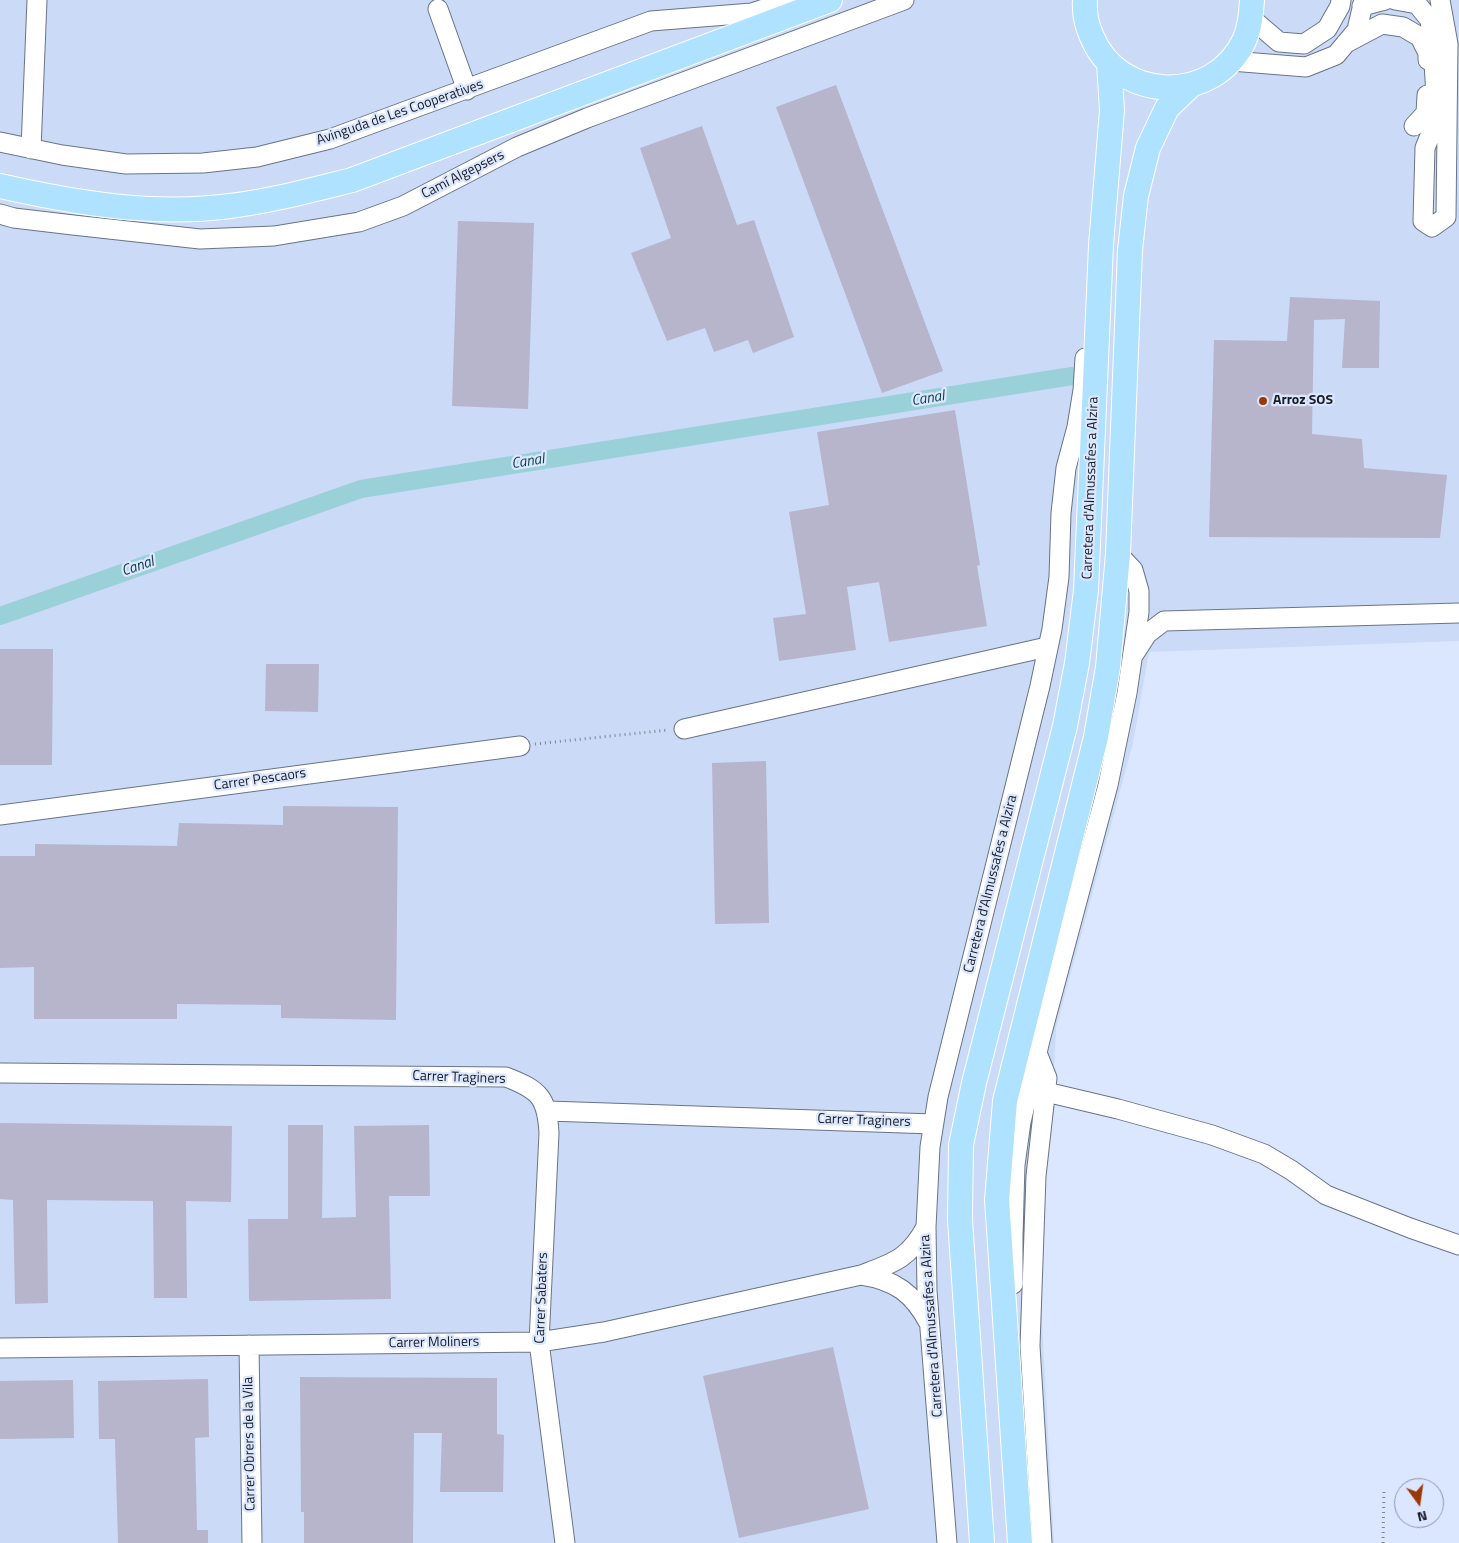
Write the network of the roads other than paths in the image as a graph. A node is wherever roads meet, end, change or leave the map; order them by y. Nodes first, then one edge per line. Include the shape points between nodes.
1 (36, 0) edge
2 (791, 0) edge
3 (830, 0) edge
4 (904, 0) edge
5 (1341, 0) edge
6 (1385, 0) edge
7 (1395, 0) edge
8 (1440, 0) edge
9 (1083, 2) edge
10 (1363, 3) edge
11 (438, 9) dead end
12 (1252, 9) edge
13 (1346, 43) junction
14 (1231, 61) junction
15 (1109, 64) junction
16 (1190, 86) junction
17 (468, 90) junction
18 (1414, 126) dead end
19 (0, 142) edge
20 (31, 149) junction
21 (0, 186) edge
22 (0, 214) edge
23 (1102, 228) junction
24 (1118, 554) junction
25 (1459, 613) edge
26 (1047, 647) junction
27 (1132, 658) junction
28 (684, 729) road end
29 (520, 746) road end
30 (0, 815) edge
31 (1037, 1053) junction
32 (0, 1073) edge
33 (1046, 1092) junction
34 (548, 1111) junction
35 (933, 1124) junction
36 (926, 1226) junction
37 (1459, 1245) edge
38 (861, 1275) junction
39 (931, 1327) junction
40 (1007, 1337) junction
41 (539, 1342) junction
42 (249, 1345) junction
43 (0, 1348) edge
44 (252, 1543) edge
45 (565, 1543) edge
46 (948, 1543) edge
47 (982, 1543) edge
48 (1020, 1543) edge
49 (1042, 1543) edge

1 - 20 street
2 - 17 street, Avinguda de Les Cooperatives via 752,14 651,21
3 - 21 main road via 352,180 289,196 229,206 161,210 92,204
4 - 22 street, Camí Algepsers via 587,118 517,147 403,206 358,222 274,236 200,239
5 - 12 street via 1327,29 1304,44 1279,42
6 - 10 street
7 - 8 street via 1417,4 1430,20 1436,96 1433,128 1425,148 1423,221 1432,227 1446,217 1448,44
9 - 15 main road via 1090,34
10 - 13 street via 1357,30
11 - 17 street
12 - 14 main road via 1244,41
13 - 14 street via 1336,55 1306,67
13 - 18 street via 1382,24 1403,27 1420,37 1428,53 1428,94 1426,113
14 - 16 main road via 1212,76
15 - 16 main road via 1132,80 1161,88
15 - 23 main road, Carretera d'Almussafes a Alzira via 1112,110
16 - 24 main road, Carretera d'Almussafes a Alzira via 1167,108 1148,148 1136,196 1130,250
17 - 20 street, Avinguda de Les Cooperatives via 330,140 257,157 203,163 126,164
19 - 20 street, Avinguda de Les Cooperatives
23 - 26 street, Carretera d'Almussafes a Alzira via 1088,290 1083,390 1065,477 1059,577
23 - 47 main road, Carretera d'Almussafes a Alzira via 1086,590 1077,663 1065,726 974,1082 961,1145 960,1220
24 - 27 street, Carretera d'Almussafes a Alzira via 1132,570 1139,592
24 - 40 main road, Carretera d'Almussafes a Alzira via 1108,667 1096,737 1005,1102 997,1200
25 - 27 street via 1164,621 1147,634
26 - 28 street
26 - 35 street, Carretera d'Almussafes a Alzira
27 - 31 street, Carretera d'Almussafes a Alzira via 1108,785
29 - 30 street, Carrer Pescaors
31 - 33 street via 1047,1078
31 - 40 street, Carretera d'Almussafes a Alzira via 1015,1164 1012,1236 1014,1311
32 - 34 street, Carrer Traginers via 506,1077 525,1084 540,1096
33 - 37 street via 1175,1125 1264,1154 1326,1195
33 - 49 street via 1036,1176 1030,1346
34 - 35 street, Carrer Traginers
34 - 41 street, Carrer Sabaters
35 - 36 street, Carretera d'Almussafes a Alzira
36 - 38 street, Carrer Moliners via 906,1255
36 - 39 street, Carretera d'Almussafes a Alzira
38 - 39 street, Carrer Moliners via 899,1286 920,1307
38 - 41 street, Carrer Moliners via 604,1332
39 - 46 street, Carretera d'Almussafes a Alzira
40 - 48 main road, Carretera d'Almussafes a Alzira
41 - 42 street, Carrer Moliners
41 - 45 street, Carrer Sabaters
42 - 43 street, Carrer Moliners
42 - 44 street, Carrer Obrers de la Vila

